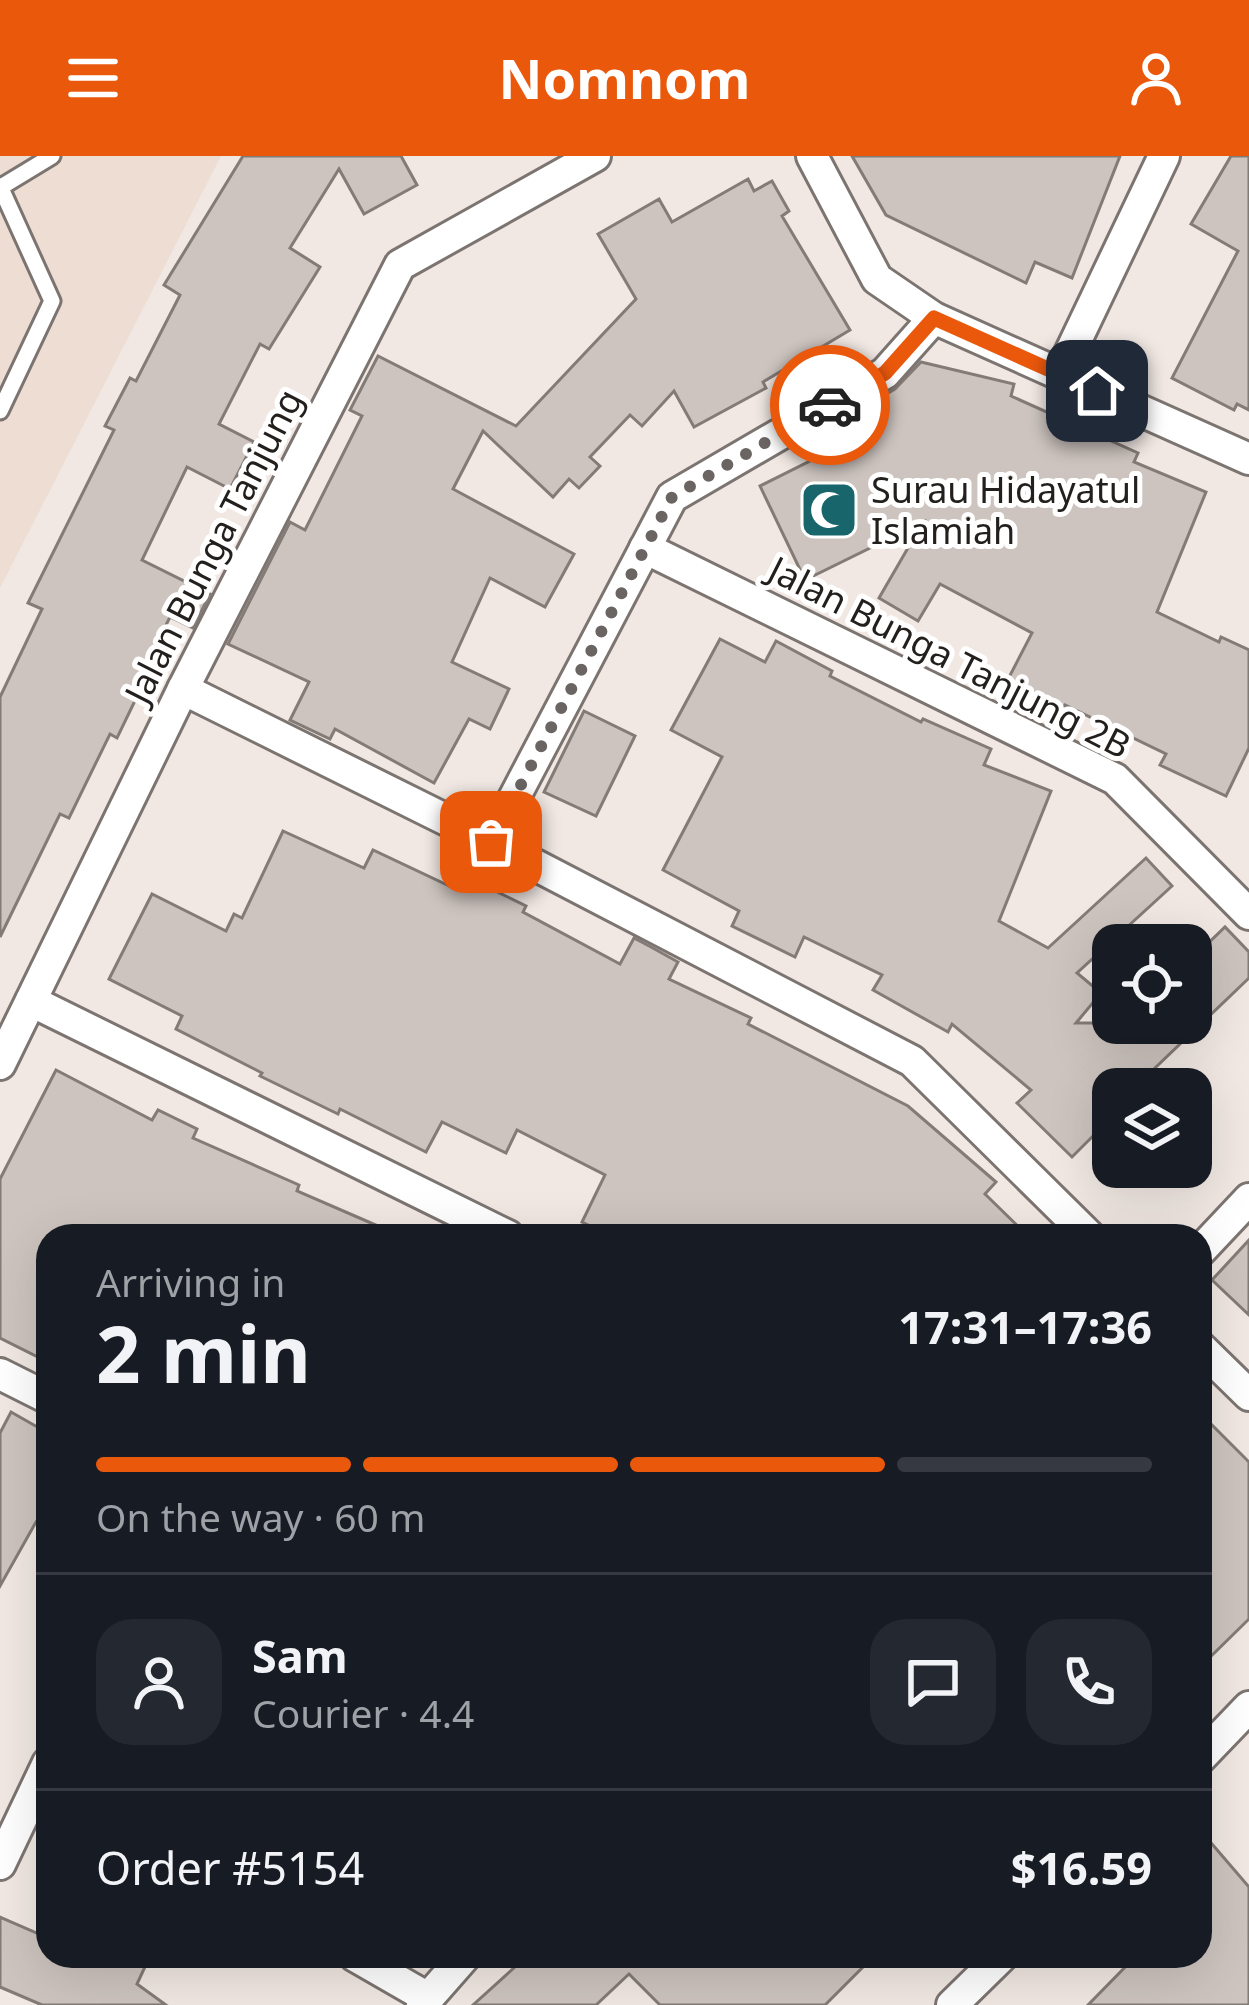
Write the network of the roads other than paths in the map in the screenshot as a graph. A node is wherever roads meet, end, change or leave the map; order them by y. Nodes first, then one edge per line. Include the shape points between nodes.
1 (52, 156) edge
2 (595, 156) edge
3 (812, 156) edge
4 (1164, 156) edge
5 (0, 187) edge
6 (934, 318) junction
7 (1060, 374) junction
8 (0, 410) edge
9 (1249, 458) edge
10 (645, 548) junction
11 (183, 689) junction
12 (491, 842) junction
13 (1249, 914) edge
14 (31, 1001) junction
15 (0, 1064) edge
16 (1249, 1199) edge
17 (484, 1224) edge
18 (1077, 1224) edge
19 (1212, 1238) edge
20 (1212, 1358) edge
21 (0, 1374) edge
22 (36, 1392) edge
23 (1249, 1395) edge
24 (1249, 1707) edge
25 (1212, 1746) edge
26 (36, 1814) edge
27 (0, 1864) edge
28 (374, 1968) edge
29 (454, 1968) edge
30 (990, 1968) edge
31 (425, 2001) edge
32 (952, 2005) edge

1 - 5 lane
2 - 11 street, Jalan Bunga Tanjung via 400,265
3 - 6 street via 877,279
4 - 7 street
5 - 8 lane via 52,301
6 - 7 street
6 - 10 street via 885,373 672,497
7 - 9 street
10 - 12 street
10 - 13 street, Jalan Bunga Tanjung 2B via 1115,778
11 - 12 street
11 - 14 street, Jalan Bunga Tanjung
12 - 18 street via 912,1061
14 - 15 street, Jalan Bunga Tanjung
14 - 17 street
16 - 19 street
20 - 23 street
21 - 22 street
24 - 25 street
26 - 27 street
28 - 31 street
29 - 31 street
30 - 32 street

